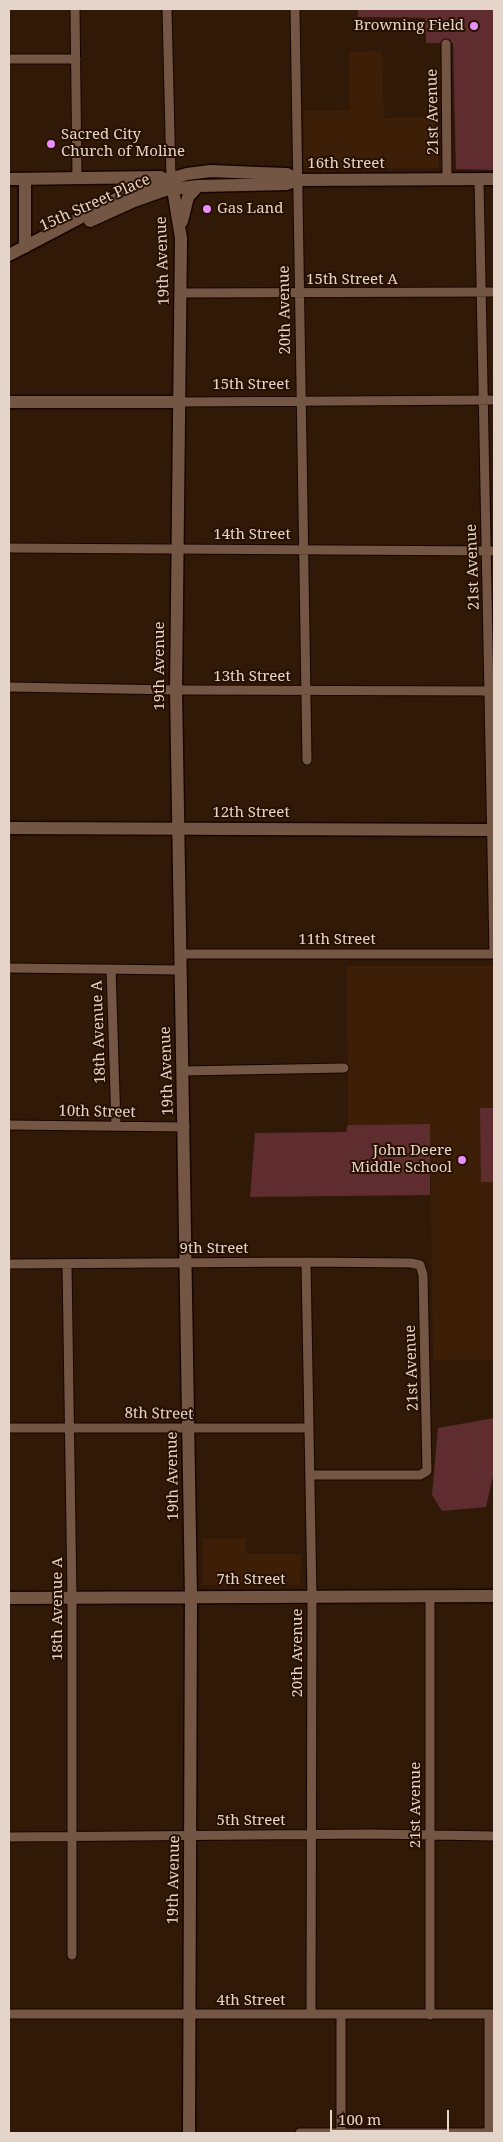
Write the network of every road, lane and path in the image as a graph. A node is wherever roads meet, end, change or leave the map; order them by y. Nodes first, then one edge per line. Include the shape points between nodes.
1 (75, 9) edge
2 (167, 9) edge
3 (295, 9) edge
4 (446, 44) dead end
5 (9, 59) edge
6 (76, 59) junction
7 (77, 178) junction
8 (9, 179) edge
9 (25, 179) junction
10 (447, 179) junction
11 (479, 179) junction
12 (494, 179) edge
13 (297, 180) junction
14 (172, 183) junction
15 (198, 186) junction
16 (142, 198) junction
17 (178, 214) junction
18 (180, 228) junction
19 (25, 248) junction
20 (9, 255) edge
21 (480, 292) junction
22 (494, 292) edge
23 (181, 293) junction
24 (298, 294) junction
25 (482, 400) junction
26 (494, 400) edge
27 (9, 402) edge
28 (180, 402) junction
29 (301, 402) junction
30 (9, 548) edge
31 (177, 549) junction
32 (304, 549) junction
33 (490, 551) edge
34 (9, 687) edge
35 (176, 690) junction
36 (306, 690) junction
37 (492, 691) edge
38 (307, 760) dead end
39 (9, 828) edge
40 (179, 830) junction
41 (493, 830) edge
42 (181, 954) junction
43 (494, 954) edge
44 (9, 968) edge
45 (111, 969) junction
46 (181, 970) junction
47 (344, 1068) dead end
48 (183, 1071) junction
49 (9, 1125) edge
50 (116, 1125) junction
51 (184, 1127) junction
52 (306, 1262) junction
53 (186, 1263) junction
54 (9, 1264) edge
55 (67, 1264) junction
56 (420, 1265) joint
57 (69, 1427) junction
58 (9, 1428) edge
59 (188, 1428) junction
60 (308, 1428) junction
61 (310, 1475) junction
62 (312, 1596) junction
63 (430, 1596) junction
64 (494, 1596) edge
65 (72, 1597) junction
66 (191, 1597) junction
67 (9, 1598) edge
68 (430, 1834) junction
69 (312, 1835) junction
70 (72, 1836) junction
71 (191, 1836) junction
72 (494, 1836) edge
73 (9, 1837) edge
74 (72, 1955) dead end
75 (9, 2014) edge
76 (311, 2014) junction
77 (492, 2014) edge
78 (190, 2015) junction
79 (341, 2015) junction
80 (430, 2015) junction
81 (189, 2133) edge
82 (300, 2133) edge
83 (341, 2133) edge
84 (489, 2133) edge
85 (494, 2133) edge

1 - 6 street
2 - 14 street, 19th Avenue
3 - 13 street, 20th Avenue
4 - 10 street, 21st Avenue
5 - 6 street
6 - 7 street
7 - 9 street
7 - 14 street
8 - 9 street
9 - 19 street
10 - 11 street, 16th Street
10 - 13 street, 16th Street
11 - 12 street, 16th Street
11 - 21 street, 21st Avenue
13 - 14 street, 16th Street via 287,174 197,172
13 - 15 street, 15th Street Place via 286,184
13 - 24 street, 20th Avenue
14 - 15 street, 15th Street Place
14 - 16 street, 15th Street Place
14 - 17 street, 19th Avenue
14 - 19 street, 15th Street Place via 135,189
15 - 18 street via 188,198
16 - 17 street via 161,199
16 - 19 street, 15th Street Place via 40,245
17 - 18 street, 19th Avenue
18 - 23 street, 19th Avenue
19 - 20 street, 15th Street Place
21 - 22 street, 15th Street A
21 - 24 street, 15th Street A
21 - 25 street, 21st Avenue
23 - 24 street, 15th Street A
23 - 28 street, 19th Avenue
24 - 29 street, 20th Avenue
25 - 26 street, 15th Street
25 - 29 street, 15th Street
25 - 33 street, 21st Avenue
27 - 28 street, 15th Street
28 - 29 street, 15th Street
28 - 31 street, 19th Avenue
29 - 32 street, 20th Avenue
30 - 31 street, 14th Street
31 - 32 street, 14th Street
31 - 35 street, 19th Avenue
32 - 33 street, 14th Street
32 - 36 street, 20th Avenue
33 - 37 street, 21st Avenue
34 - 35 street, 13th Street
35 - 36 street, 13th Street
35 - 40 street, 19th Avenue
36 - 37 street, 13th Street
36 - 38 street, 20th Avenue
37 - 41 street, 21st Avenue
39 - 40 street, 12th Street
40 - 41 street, 12th Street
40 - 42 street, 19th Avenue
41 - 43 street, 21st Avenue
42 - 43 street, 11th Street
42 - 46 street, 19th Avenue
44 - 45 street
45 - 46 street
45 - 50 street, 18th Avenue A
46 - 48 street, 19th Avenue
47 - 48 street
48 - 51 street, 19th Avenue
49 - 50 street, 10th Street
50 - 51 street, 10th Street
51 - 53 street, 19th Avenue
52 - 53 street, 9th Street
52 - 56 street, 9th Street
52 - 60 street, 20th Avenue
53 - 55 street, 9th Street
53 - 59 street, 19th Avenue
54 - 55 street, 9th Street
55 - 57 street, 18th Avenue A
56 - 61 street, 21st Avenue via 423,1275 427,1472 420,1475
57 - 58 street, 8th Street
57 - 59 street, 8th Street
57 - 65 street, 18th Avenue A
59 - 60 street, 8th Street
59 - 66 street, 19th Avenue
60 - 61 street, 20th Avenue
61 - 62 street, 20th Avenue
62 - 63 street, 7th Street
62 - 66 street, 7th Street
62 - 69 street, 20th Avenue
63 - 64 street, 7th Street
63 - 68 street, 21st Avenue
65 - 66 street, 7th Street
65 - 67 street, 7th Street
65 - 70 street, 18th Avenue A
66 - 71 street, 19th Avenue
68 - 69 street, 5th Street
68 - 72 street, 5th Street
68 - 80 street, 21st Avenue
69 - 71 street, 5th Street
69 - 76 street, 20th Avenue
70 - 71 street, 5th Street
70 - 73 street, 5th Street
70 - 74 street, 18th Avenue A
71 - 78 street, 19th Avenue
75 - 78 street, 4th Street
76 - 78 street, 4th Street
76 - 79 street, 4th Street
77 - 80 street, 4th Street
77 - 84 street
78 - 81 street, 19th Avenue
79 - 80 street, 4th Street
79 - 83 street
82 - 83 street
83 - 84 street
84 - 85 street

